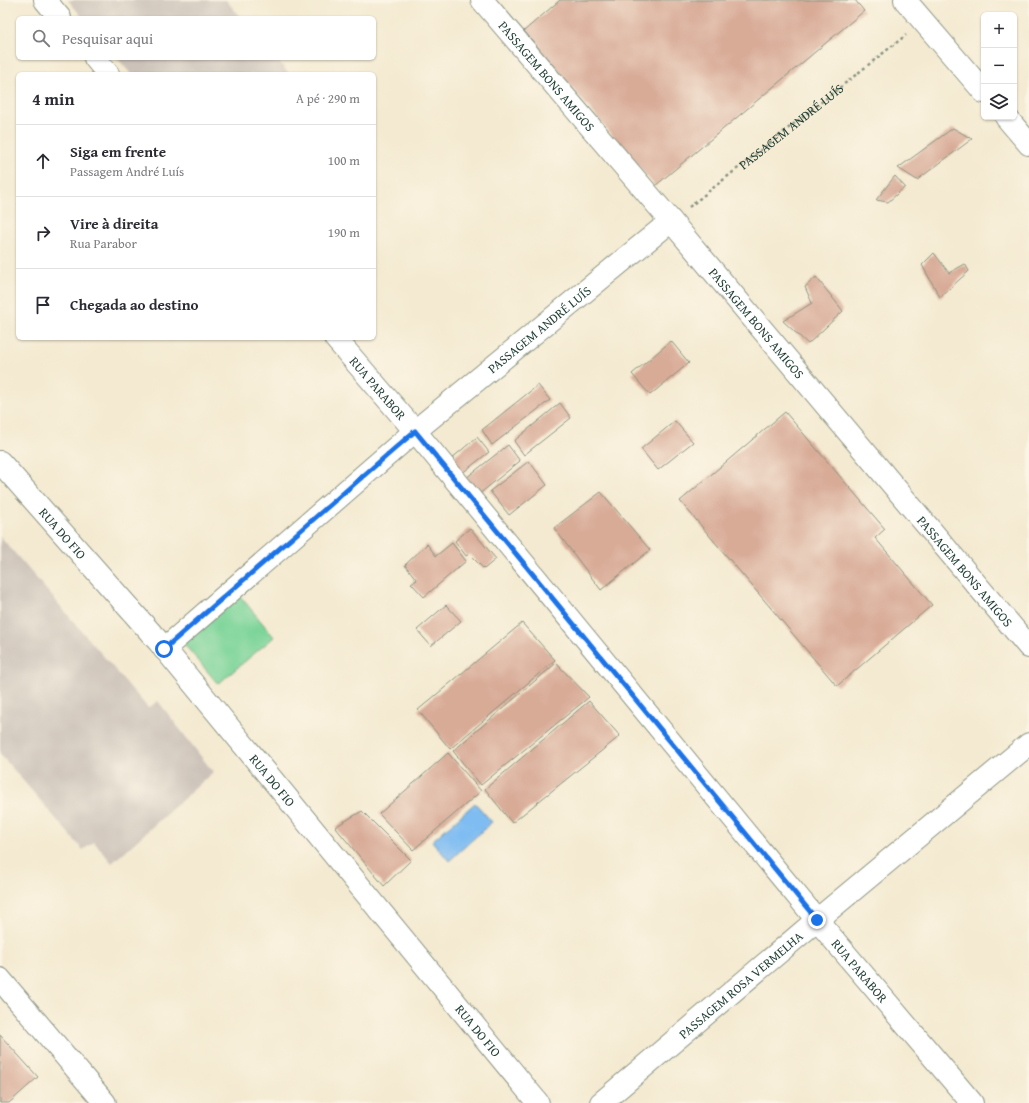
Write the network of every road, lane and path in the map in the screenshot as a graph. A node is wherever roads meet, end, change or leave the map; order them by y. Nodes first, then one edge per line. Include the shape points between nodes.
1 (45, 0) edge
2 (482, 0) edge
3 (905, 0) edge
4 (58, 16) edge
5 (924, 22) junction
6 (96, 60) edge
7 (106, 72) edge
8 (981, 88) edge
9 (1009, 120) edge
10 (1029, 144) edge
11 (671, 221) junction
12 (337, 340) edge
13 (415, 431) junction
14 (0, 462) edge
15 (1029, 647) edge
16 (164, 649) junction
17 (1029, 744) edge
18 (817, 920) junction
19 (0, 979) edge
20 (105, 1103) edge
21 (538, 1103) edge
22 (601, 1103) edge
23 (972, 1103) edge

1 - 4 street
2 - 11 street, PASSAGEM BONS AMIGOS
3 - 5 street
5 - 8 street
5 - 11 path, PASSAGEM ANDRÉ LUÍS
6 - 7 street
9 - 10 street
11 - 13 street, PASSAGEM ANDRÉ LUÍS
11 - 15 street, PASSAGEM BONS AMIGOS
12 - 13 street, RUA PARABOR
13 - 16 street, PASSAGEM ANDRÉ LUÍS
13 - 18 street, RUA PARABOR
14 - 16 street, RUA DO FIO
16 - 21 street, RUA DO FIO
17 - 18 street, PASSAGEM ROSA VERMELHA
18 - 22 street, PASSAGEM ROSA VERMELHA
18 - 23 street, RUA PARABOR
19 - 20 street

